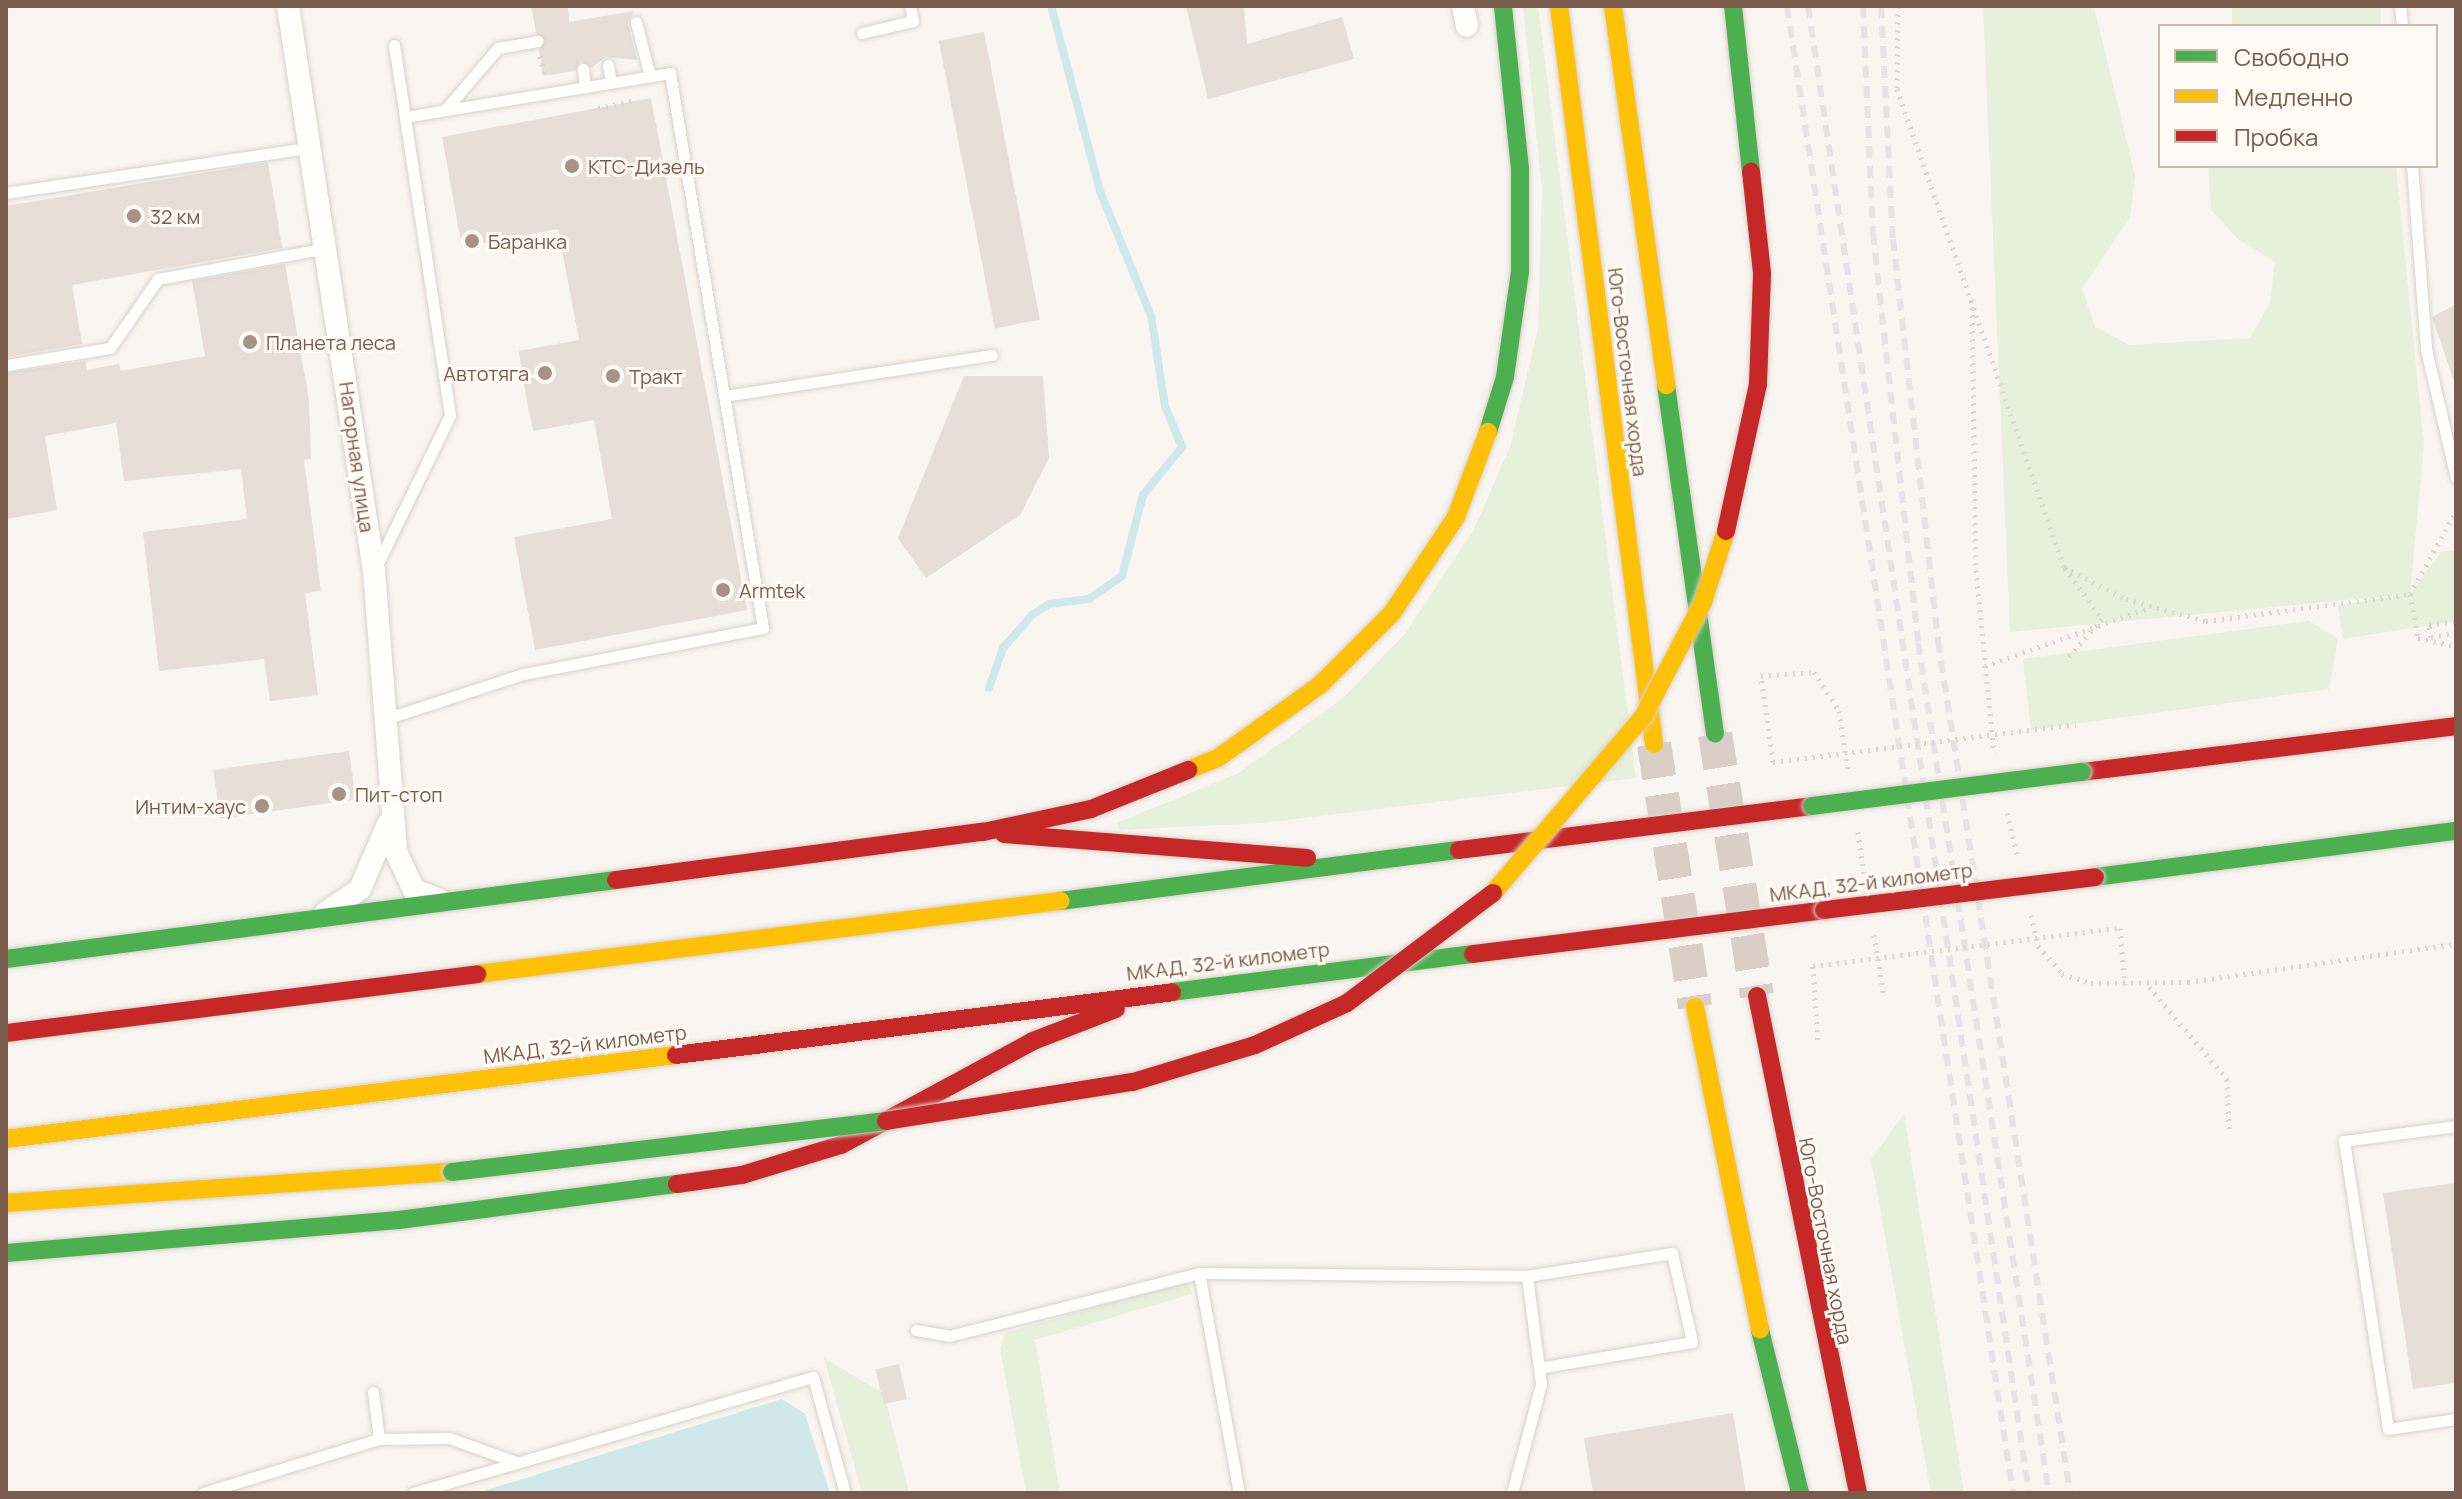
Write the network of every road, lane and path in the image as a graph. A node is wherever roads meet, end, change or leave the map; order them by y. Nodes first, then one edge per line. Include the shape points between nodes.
1 (288, 6) edge
2 (910, 6) edge
3 (1503, 6) edge
4 (1559, 6) edge
5 (1613, 6) edge
6 (1733, 6) edge
7 (1898, 6) edge
8 (636, 22) dead end
9 (862, 33) dead end
10 (394, 45) dead end
11 (538, 46) joint
12 (608, 65) dead end
13 (583, 69) dead end
14 (553, 74) dead end
15 (650, 76) junction
16 (611, 82) junction
17 (585, 87) junction
18 (633, 101) dead end
19 (598, 108) dead end
20 (445, 110) junction
21 (405, 117) junction
22 (312, 146) junction
23 (2412, 168) edge
24 (6, 193) edge
25 (327, 248) junction
26 (992, 355) dead end
27 (7, 365) edge
28 (724, 396) junction
29 (2456, 478) edge
30 (2456, 512) edge
31 (2064, 567) junction
32 (374, 571) junction
33 (2410, 594) junction
34 (2152, 606) junction
35 (2102, 619) junction
36 (2456, 621) edge
37 (2456, 633) edge
38 (2431, 637) junction
39 (2418, 638) junction
40 (2456, 646) edge
41 (2067, 659) dead end
42 (1985, 666) dead end
43 (1761, 676) dead end
44 (388, 718) junction
45 (2076, 724) dead end
46 (2456, 726) edge
47 (1715, 734) tunnel mouth
48 (1654, 744) tunnel mouth
49 (391, 816) junction
50 (2456, 831) edge
51 (983, 832) junction
52 (1377, 863) junction
53 (442, 900) junction
54 (320, 916) junction
55 (6, 959) edge
56 (2125, 985) dead end
57 (2148, 986) dead end
58 (1176, 990) junction
59 (1757, 996) tunnel mouth
60 (1695, 1007) tunnel mouth
61 (6, 1033) edge
62 (1818, 1043) dead end
63 (2456, 1126) edge
64 (2229, 1129) dead end
65 (6, 1139) edge
66 (6, 1203) edge
67 (6, 1253) edge
68 (1199, 1273) junction
69 (1527, 1276) junction
70 (916, 1330) dead end
71 (1539, 1368) junction
72 (373, 1392) dead end
73 (2456, 1419) edge
74 (379, 1439) junction
75 (517, 1462) junction
76 (203, 1493) edge
77 (413, 1493) edge
78 (845, 1493) edge
79 (1239, 1493) edge
80 (1512, 1493) edge
81 (1800, 1493) edge
82 (1858, 1493) edge

1 - 22 street, Нагорная улица
2 - 9 lane via 913,21
3 - 51 main road via 1522,223 1515,325 1478,466 1429,562 1359,650 1281,718 1218,758 1091,809
4 - 48 main road, Юго-Восточная хорда
5 - 47 main road, Юго-Восточная хорда
6 - 66 main road, bridge via 1762,273 1758,384 1735,505 1703,602 1643,717 1573,809 1493,894 1347,1003 1255,1045 1133,1082 996,1108 452,1172
7 - 31 path via 1897,89
8 - 15 lane
10 - 21 lane
11 - 14 path via 543,76
11 - 20 lane via 498,48
12 - 16 lane
13 - 17 lane
15 - 16 lane
15 - 28 lane via 670,73
16 - 17 lane
17 - 20 lane
18 - 19 path
20 - 21 lane
21 - 32 lane via 450,415
22 - 24 lane
22 - 25 street, Нагорная улица
23 - 29 lane via 2426,349
25 - 27 lane via 158,279 110,348
25 - 32 street, Нагорная улица
26 - 28 lane
28 - 44 lane via 763,628 523,674
30 - 33 path
31 - 34 path
31 - 35 path
32 - 44 street, Нагорная улица
33 - 34 path via 2206,621
33 - 39 path
34 - 35 path
35 - 41 path
35 - 42 path
36 - 38 path via 2429,625
37 - 38 path
38 - 39 path
39 - 40 path
43 - 45 path, bridge via 1773,762
44 - 49 street, Нагорная улица
46 - 52 main road, bridge
49 - 53 street, Нагорная улица via 408,882 424,897
49 - 54 street, Нагорная улица via 360,889
50 - 58 main road, МКАД, 32-й километр, bridge
51 - 52 main road
51 - 53 main road
52 - 61 main road
53 - 54 main road
54 - 55 main road
56 - 62 path, bridge via 2120,928 1813,966
57 - 64 path via 2227,1079
58 - 65 main road, МКАД, 32-й километр
58 - 67 main road via 1033,1041 841,1145 742,1175 429,1217
59 - 82 main road, Юго-Восточная хорда
60 - 81 main road via 1746,1274
63 - 73 lane via 2344,1141 2388,1429
68 - 69 lane
68 - 70 lane via 949,1336
68 - 79 lane
69 - 71 lane
69 - 71 lane via 1672,1253 1692,1342
71 - 80 lane
72 - 74 lane
74 - 75 lane via 449,1438
74 - 76 lane
75 - 77 lane
75 - 78 lane via 813,1377

